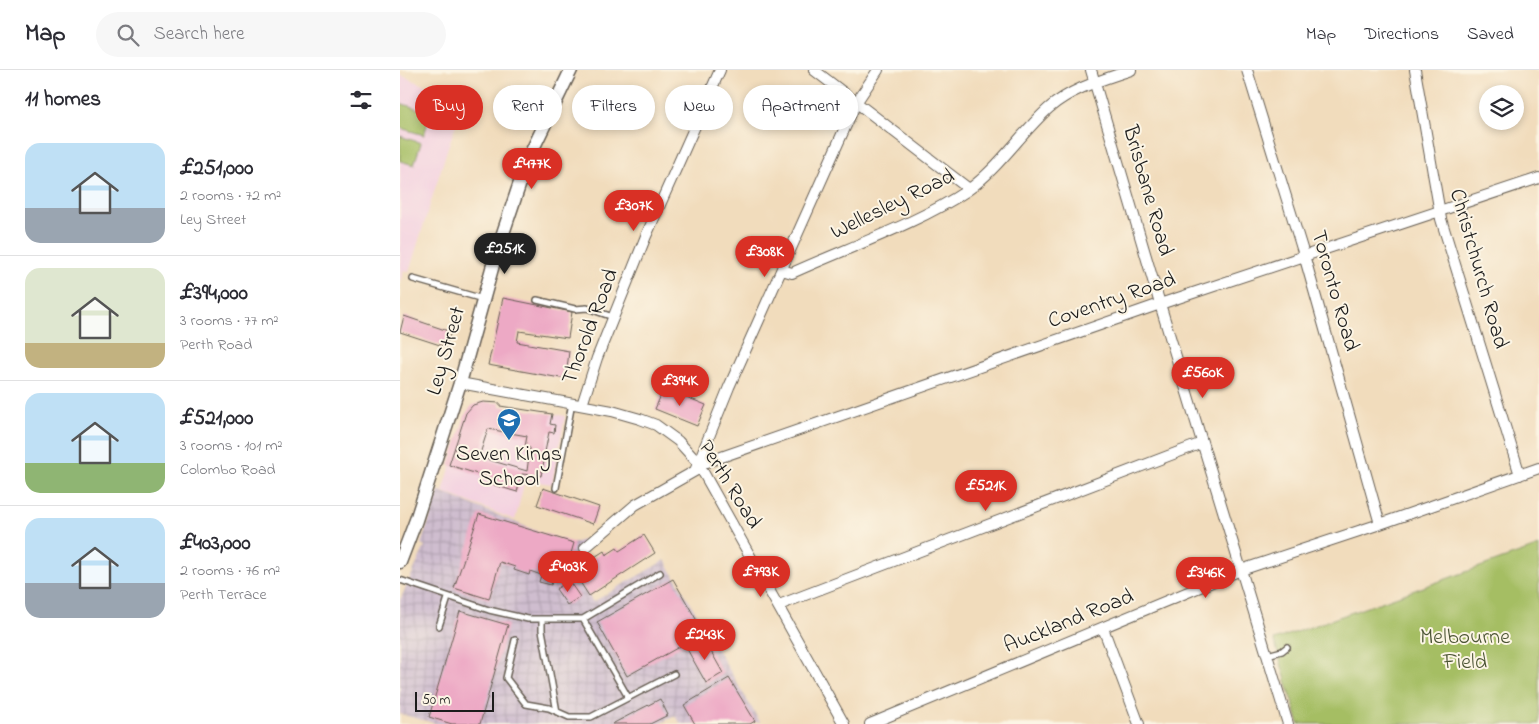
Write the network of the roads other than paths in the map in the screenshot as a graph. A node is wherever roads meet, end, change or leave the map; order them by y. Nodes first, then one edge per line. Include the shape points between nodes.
1 (571, 70) edge
2 (720, 70) edge
3 (814, 70) edge
4 (878, 70) edge
5 (1091, 70) edge
6 (1131, 70) edge
7 (1247, 70) edge
8 (1415, 70) edge
9 (1095, 82) junction
10 (834, 85) edge
11 (858, 99) edge
12 (858, 104) edge
13 (844, 130) edge
14 (1539, 178) edge
15 (968, 189) junction
16 (1440, 213) junction
17 (1304, 255) junction
18 (782, 270) junction
19 (413, 279) dead end
20 (484, 300) junction
21 (536, 300) dead end
22 (1160, 304) junction
23 (613, 317) junction
24 (460, 383) junction
25 (577, 404) junction
26 (1202, 443) junction
27 (698, 463) junction
28 (1539, 468) edge
29 (1520, 475) junction
30 (556, 488) dead end
31 (1380, 524) junction
32 (585, 548) dead end
33 (400, 562) edge
34 (1241, 570) junction
35 (660, 573) dead end
36 (400, 580) edge
37 (448, 598) junction
38 (779, 605) junction
39 (542, 619) junction
40 (583, 619) junction
41 (439, 626) dead end
42 (1104, 628) junction
43 (515, 640) dead end
44 (1287, 647) dead end
45 (1267, 655) junction
46 (674, 674) dead end
47 (628, 698) junction
48 (556, 712) junction
49 (844, 724) edge
50 (870, 724) edge
51 (1139, 724) edge
52 (1288, 724) edge

1 - 20 street, Ley Street via 528,159
2 - 23 street, Thorold Road
3 - 10 street
4 - 11 street
5 - 9 street, Brisbane Road
6 - 9 street, Wellesley Road
7 - 17 street, Toronto Road
8 - 16 street, Christchurch Road
9 - 15 street, Wellesley Road via 1048,108
9 - 22 street, Brisbane Road
12 - 15 street
13 - 18 street
14 - 16 street, Coventry Road
15 - 18 street, Wellesley Road via 922,215 801,269 792,272
16 - 17 street, Coventry Road
16 - 29 street, Christchurch Road
17 - 22 street, Coventry Road
17 - 31 street, Toronto Road
18 - 27 street
19 - 20 lane
20 - 24 street, Ley Street
21 - 23 lane via 575,309 587,308
22 - 26 street, Brisbane Road
22 - 27 street, Coventry Road
23 - 25 street, Thorold Road
24 - 25 street, Perth Road
24 - 33 street, Ley Street
25 - 27 street, Perth Road via 623,413 656,425 678,441
25 - 30 lane
26 - 34 street, Brisbane Road
26 - 38 street
27 - 32 street via 695,471 635,505
27 - 38 street, Perth Road
28 - 29 street, Auckland Road
29 - 31 street, Auckland Road
31 - 34 street, Auckland Road
34 - 42 street, Auckland Road
34 - 45 street, Brisbane Road
35 - 40 lane
36 - 37 lane
37 - 39 lane via 528,619
37 - 41 lane
38 - 49 street, Perth Road
39 - 40 lane
39 - 48 lane
40 - 47 lane
42 - 50 street, Auckland Road
42 - 51 street
43 - 48 lane via 506,678 526,704
44 - 45 lane
45 - 52 street, Brisbane Road
46 - 47 lane
47 - 48 lane via 591,717 569,717

